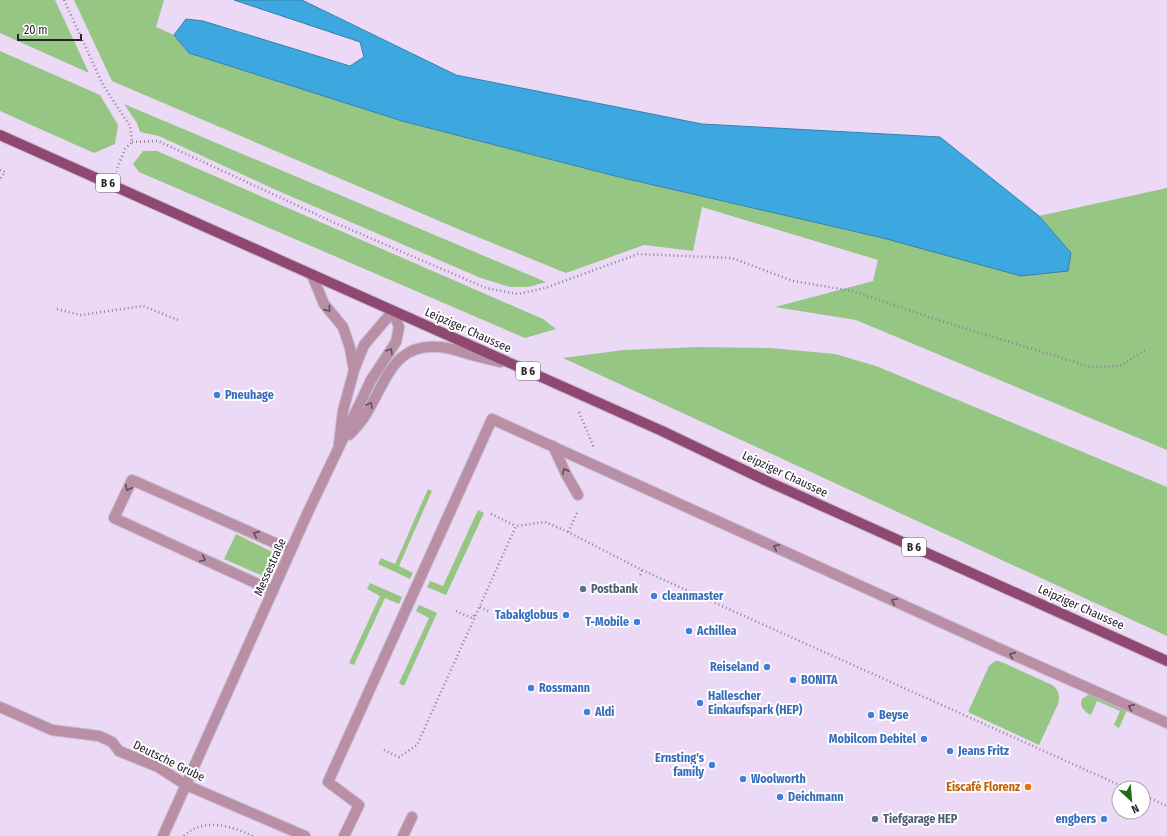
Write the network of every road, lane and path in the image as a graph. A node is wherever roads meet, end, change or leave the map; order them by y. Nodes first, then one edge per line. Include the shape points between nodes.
1 (64, 0) edge
2 (0, 135) edge
3 (132, 142) junction
4 (0, 170) edge
5 (0, 179) edge
6 (111, 184) junction
7 (312, 274) junction
8 (57, 309) dead end
9 (393, 311) junction
10 (178, 320) dead end
11 (1147, 349) dead end
12 (513, 364) junction
13 (354, 370) junction
14 (553, 446) junction
15 (339, 447) junction
16 (578, 495) dead end
17 (491, 514) dead end
18 (516, 526) junction
19 (291, 550) junction
20 (642, 570) junction
21 (640, 575) dead end
22 (273, 592) junction
23 (479, 607) junction
24 (456, 611) dead end
25 (488, 611) dead end
26 (1167, 661) edge
27 (0, 707) edge
28 (1167, 723) edge
29 (384, 750) dead end
30 (1111, 781) edge
31 (186, 785) junction
32 (1151, 799) edge
33 (1167, 806) edge
34 (412, 817) dead end
35 (163, 836) edge
36 (184, 836) edge
37 (253, 836) edge
38 (305, 836) edge
39 (344, 836) edge
40 (403, 836) edge

1 - 3 path via 103,85 130,126
2 - 6 main road, B 6
3 - 6 path via 125,149
3 - 11 path via 158,141 333,222 486,288 518,294 532,291 638,254 732,258 793,281 852,291 1091,367 1120,366
4 - 5 path via 5,172
6 - 7 main road, B 6
7 - 9 main road, B 6
7 -> 13 street via 324,304 343,327
8 - 10 path via 81,315 143,306
9 - 12 main road, Leipziger Chaussee / B 6
9 - 13 street via 364,345
15 -> 9 street, Messestraße via 371,380 396,342 399,327
15 -> 12 street via 363,419 392,367 401,356 413,350 430,346 448,348
12 - 26 main road, Leipziger Chaussee / B 6
13 - 15 street via 343,411
16 -> 14 street
28 -> 14 street
14 - 39 street via 492,419 328,782 359,805
15 - 19 street, Messestraße
17 - 18 path
18 - 20 path via 545,522
18 - 23 path
19 - 22 street, Messestraße
19 -> 22 street via 132,480 114,518
20 - 21 path
20 - 30 path
22 - 31 street, Messestraße
23 - 24 path via 472,618
23 - 25 path
23 - 29 path via 417,744 399,757
27 - 31 street, Deutsche Grube via 52,730 99,736 112,742 118,751 158,767
31 - 35 street, Messestraße
31 - 38 street, Deutsche Grube
32 - 33 path
34 - 40 street
36 - 37 path via 192,828 208,825 230,827

